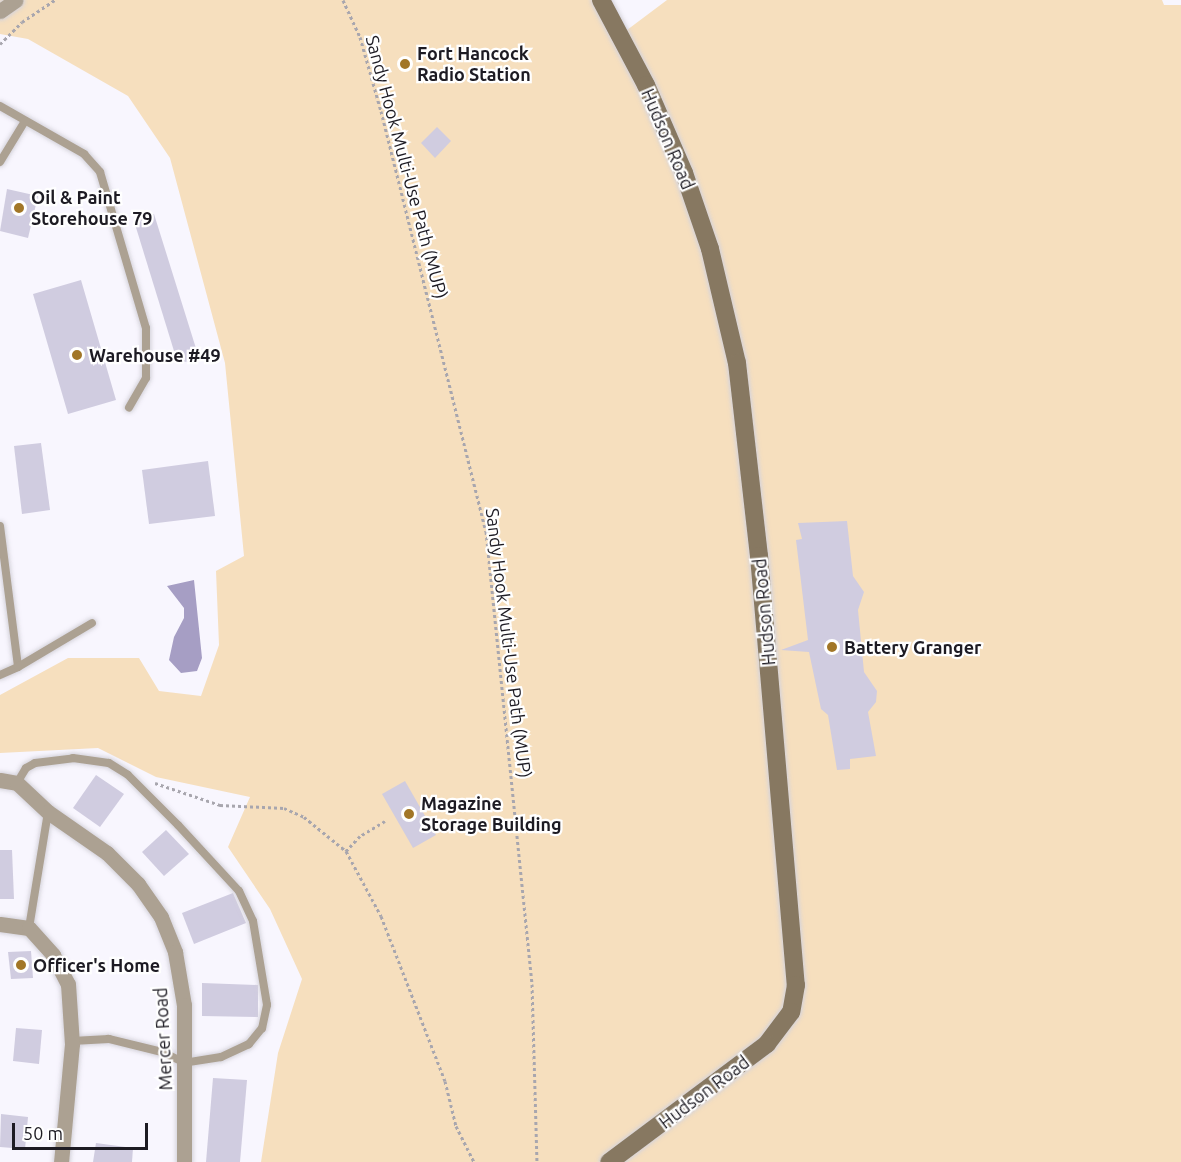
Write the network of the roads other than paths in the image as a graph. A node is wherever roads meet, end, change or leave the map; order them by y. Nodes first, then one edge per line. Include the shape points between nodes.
1 (16, 0) edge
2 (601, 0) edge
3 (0, 11) edge
4 (0, 106) edge
5 (25, 121) junction
6 (0, 162) edge
7 (129, 408) dead end
8 (0, 526) edge
9 (92, 623) dead end
10 (18, 667) junction
11 (0, 675) edge
12 (0, 780) edge
13 (17, 783) junction
14 (48, 812) junction
15 (0, 924) edge
16 (29, 928) junction
17 (72, 1041) junction
18 (185, 1063) junction
19 (61, 1162) edge
20 (183, 1162) edge
21 (609, 1162) edge

1 - 3 street
2 - 21 street, Hudson Road via 646,85 684,173 710,249 736,363 759,556 796,985 791,1012 777,1035 728,1076
4 - 5 lane
5 - 6 lane
5 - 7 lane via 84,154 100,172 146,328 146,378
8 - 10 lane
9 - 10 lane
10 - 11 lane
12 - 13 street
13 - 14 street, Mercer Road
13 - 18 lane via 26,768 35,763 73,758 101,761 128,775 239,891 253,921 267,1005 262,1029 236,1052
14 - 16 lane
14 - 18 street, Mercer Road via 107,853 138,884 161,917 175,952 184,1005
15 - 16 street
16 - 17 street via 53,955 68,984
17 - 18 lane via 109,1040 162,1052
17 - 19 street
18 - 20 street, Mercer Road

